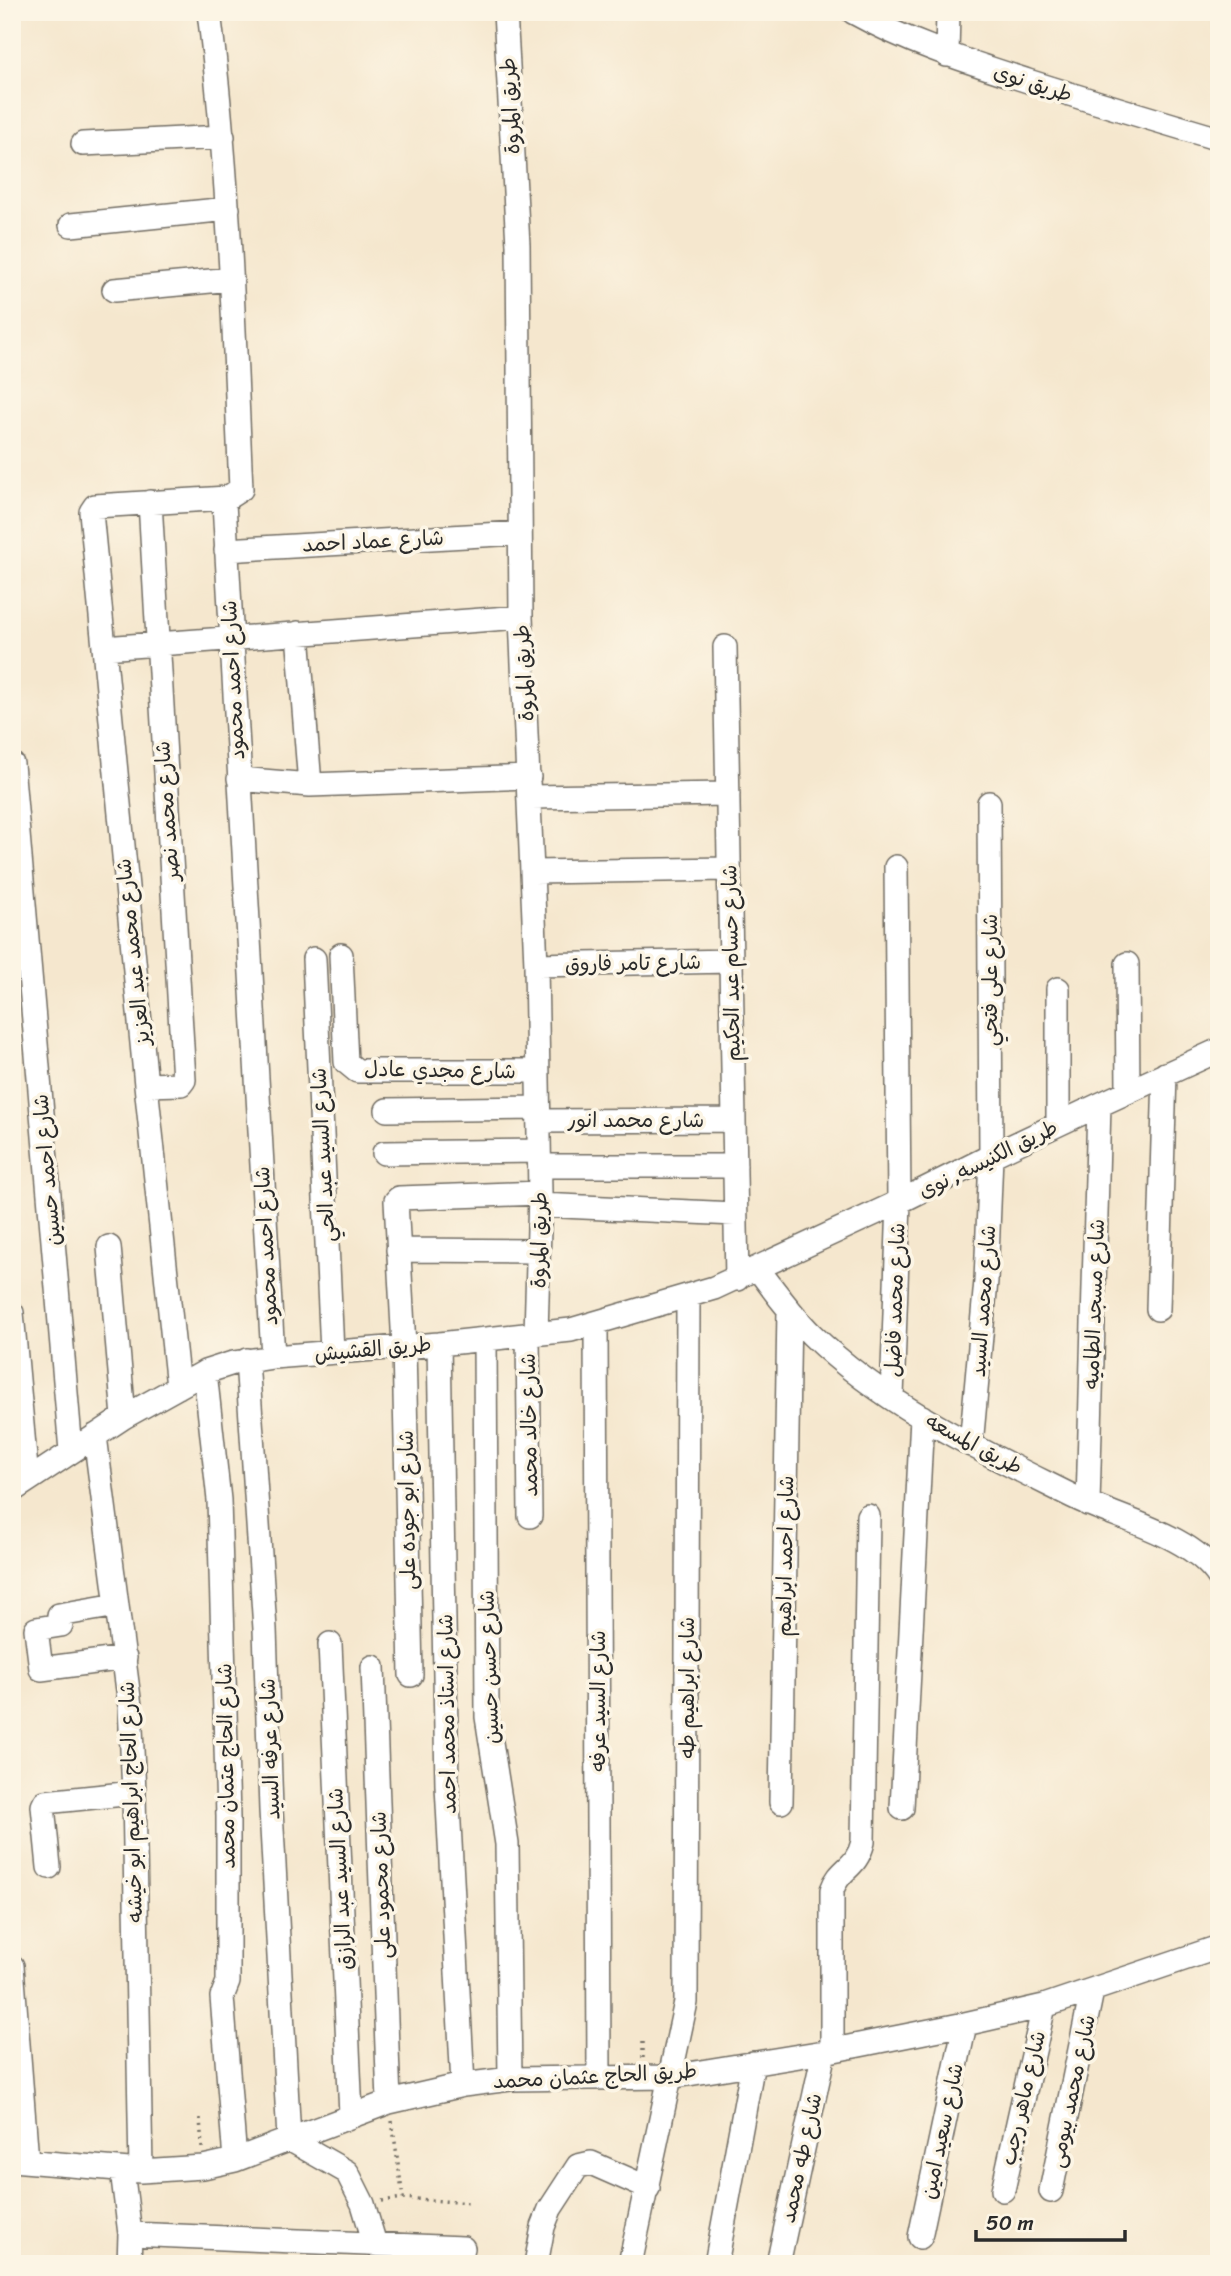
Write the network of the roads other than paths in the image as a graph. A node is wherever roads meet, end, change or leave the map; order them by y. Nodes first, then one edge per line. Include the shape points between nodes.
1 (209, 12) edge
2 (505, 12) edge
3 (853, 12) edge
4 (948, 12) edge
5 (947, 55) junction
6 (223, 137) junction
7 (1219, 138) edge
8 (83, 144) dead end
9 (228, 209) junction
10 (71, 225) dead end
11 (232, 279) junction
12 (114, 290) dead end
13 (226, 498) junction
14 (150, 502) junction
15 (519, 533) junction
16 (226, 550) junction
17 (521, 617) junction
18 (298, 633) junction
19 (231, 638) junction
20 (157, 644) junction
21 (725, 647) dead end
22 (104, 648) junction
23 (13, 775) edge
24 (239, 779) junction
25 (310, 785) junction
26 (530, 787) junction
27 (727, 794) junction
28 (989, 803) dead end
29 (896, 867) dead end
30 (729, 869) junction
31 (533, 872) junction
32 (341, 955) dead end
33 (314, 959) dead end
34 (731, 961) junction
35 (1127, 964) dead end
36 (536, 965) junction
37 (1058, 989) dead end
38 (1219, 1050) edge
39 (537, 1071) junction
40 (1165, 1074) junction
41 (146, 1085) junction
42 (1128, 1092) junction
43 (1099, 1105) junction
44 (387, 1110) dead end
45 (539, 1114) junction
46 (734, 1120) junction
47 (1058, 1124) junction
48 (384, 1153) dead end
49 (991, 1156) junction
50 (539, 1159) junction
51 (735, 1166) junction
52 (540, 1199) junction
53 (899, 1202) junction
54 (735, 1214) junction
55 (109, 1247) dead end
56 (398, 1250) junction
57 (538, 1251) junction
58 (758, 1269) junction
59 (737, 1279) junction
60 (688, 1297) junction
61 (789, 1309) junction
62 (1158, 1309) dead end
63 (12, 1313) edge
64 (596, 1324) junction
65 (532, 1334) junction
66 (485, 1339) junction
67 (439, 1343) junction
68 (404, 1346) junction
69 (332, 1352) junction
70 (273, 1357) junction
71 (247, 1360) junction
72 (205, 1372) junction
73 (178, 1387) junction
74 (892, 1397) junction
75 (124, 1417) junction
76 (922, 1417) junction
77 (95, 1436) junction
78 (971, 1445) junction
79 (71, 1451) junction
80 (20, 1485) edge
81 (1088, 1504) junction
82 (530, 1516) dead end
83 (868, 1516) dead end
84 (1219, 1577) edge
85 (117, 1605) junction
86 (330, 1644) dead end
87 (125, 1658) junction
88 (373, 1668) dead end
89 (411, 1675) dead end
90 (134, 1793) junction
91 (781, 1802) dead end
92 (902, 1808) dead end
93 (49, 1867) dead end
94 (1219, 1947) edge
95 (12, 1966) edge
96 (1092, 1991) junction
97 (1044, 2007) junction
98 (965, 2024) junction
99 (828, 2051) junction
100 (753, 2063) junction
101 (670, 2077) junction
102 (510, 2078) junction
103 (599, 2078) junction
104 (463, 2084) junction
105 (389, 2102) junction
106 (351, 2115) junction
107 (289, 2139) junction
108 (20, 2160) edge
109 (235, 2160) junction
110 (132, 2170) junction
111 (648, 2188) junction
112 (1003, 2190) dead end
113 (1051, 2191) dead end
114 (130, 2234) junction
115 (920, 2237) dead end
116 (375, 2244) junction
117 (463, 2248) dead end
118 (129, 2264) edge
119 (536, 2264) edge
120 (630, 2264) edge
121 (716, 2264) edge
122 (778, 2264) edge

1 - 6 street, شارع احمد محمود
2 - 15 street, طريق المروة via 518,245
3 - 5 street, طريق نوى
4 - 5 street
5 - 7 street, طريق نوى
6 - 8 street
6 - 9 street, شارع احمد محمود
9 - 10 street
9 - 11 street, شارع احمد محمود
11 - 12 street
11 - 13 street, شارع احمد محمود via 241,489
13 - 14 street
13 - 16 street, شارع احمد محمود
14 - 20 street, شارع محمد نصر
14 - 22 street, شارع محمد عبد العزيز via 91,509
15 - 16 street, شارع عماد احمد
15 - 17 street, طريق المروة
16 - 19 street, شارع احمد محمود
17 - 18 street
17 - 26 street, طريق المروة
18 - 19 street
18 - 25 street
19 - 20 street
19 - 24 street, شارع احمد محمود
20 - 22 street
20 - 41 street, شارع محمد نصر via 184,1080 181,1084
21 - 27 street, شارع حسام عبد الحكيم
22 - 41 street, شارع محمد عبد العزيز
23 - 79 street, شارع احمد حسين
24 - 25 street
24 - 70 street, شارع احمد محمود
25 - 26 street
26 - 27 street
26 - 31 street, طريق المروة
27 - 30 street, شارع حسام عبد الحكيم
28 - 49 street, شارع على فتحي
29 - 53 street, شارع محمد فاضل
30 - 31 street
30 - 34 street, شارع حسام عبد الحكيم
31 - 36 street, طريق المروة
32 - 39 street, شارع مجدي عادل via 346,1062 357,1070
33 - 69 street, شارع السيد عبد الحي
34 - 36 street, شارع تامر فاروق
34 - 46 street, شارع حسام عبد الحكيم
35 - 42 street
36 - 39 street, طريق المروة
37 - 47 street
38 - 40 street, طريق الكنيسه, نوى
39 - 45 street, طريق المروة
40 - 42 street, طريق الكنيسه, نوى
40 - 62 street
41 - 73 street, شارع محمد عبد العزيز
42 - 43 street, طريق الكنيسه, نوى
43 - 47 street, طريق الكنيسه, نوى
43 - 81 street, شارع مسجد الطاميه
44 - 45 street, شارع محمد انور
45 - 46 street, شارع محمد انور
45 - 50 street, طريق المروة
46 - 51 street, شارع حسام عبد الحكيم
47 - 49 street, طريق الكنيسه, نوى
48 - 50 street
49 - 53 street, طريق الكنيسه, نوى
49 - 78 street, شارع محمد السيد via 986,1281
50 - 51 street
50 - 52 street, طريق المروة
51 - 54 street, شارع حسام عبد الحكيم
52 - 54 street
52 - 56 street, شارع ابو جوده على via 399,1198
52 - 57 street, طريق المروة
53 - 58 street, طريق الكنيسه, نوى
53 - 74 street, شارع محمد فاضل
54 - 59 street, شارع حسام عبد الحكيم
55 - 75 street
56 - 57 street
56 - 68 street, شارع ابو جوده على
57 - 65 street, طريق المروة
58 - 59 street, طريق القشيش
58 - 61 street, طريق المسعه
59 - 60 street, طريق القشيش
60 - 64 street, طريق القشيش
60 - 101 street, شارع ابراهيم طه via 687,1971 686,2002
61 - 74 street, طريق المسعه via 837,1357
61 - 91 street, شارع احمد ابراهيم
63 - 80 street
64 - 65 street, طريق القشيش
64 - 103 street, شارع السيد عرفه
65 - 66 street, طريق القشيش
65 - 82 street, شارع خالد محمد
66 - 67 street, طريق القشيش
66 - 102 street, شارع حسن حسين via 487,1717 507,1844
67 - 68 street, طريق القشيش
67 - 104 street, شارع استاذ محمد احمد via 447,1786
68 - 69 street, طريق القشيش
68 - 89 street, شارع ابو جوده على
69 - 70 street, طريق القشيش
70 - 71 street, طريق القشيش
71 - 72 street, طريق القشيش
71 - 107 street, شارع عرفه السيد
72 - 73 street, طريق القشيش
72 - 109 street, شارع الحاج عتمان محمد via 219,1500 228,1817 228,1982 222,1997
73 - 75 street, طريق القشيش
74 - 76 street, طريق المسعه
75 - 77 street, طريق القشيش
76 - 78 street, طريق المسعه
76 - 92 street
77 - 79 street, طريق القشيش
77 - 85 street, شارع الحاج ابراهيم ابو خيشه
78 - 81 street, طريق المسعه
79 - 80 street, طريق القشيش
81 - 84 street, طريق المسعه via 1178,1541
83 - 99 street, شارع طه محمد via 863,1842 860,1856 835,1880 832,1890
85 - 87 street, شارع الحاج ابراهيم ابو خيشه
85 - 87 street via 60,1615 61,1625 36,1629 41,1669
86 - 106 street, شارع السيد عبد الرازق
87 - 90 street, شارع الحاج ابراهيم ابو خيشه
88 - 105 street, شارع محمود على
90 - 93 street via 45,1802
90 - 110 street, شارع الحاج ابراهيم ابو خيشه
94 - 96 street, طريق الحاج عثمان محمد
95 - 108 street
96 - 97 street, طريق الحاج عثمان محمد
96 - 113 street, شارع محمد بيومى
97 - 98 street, طريق الحاج عثمان محمد
97 - 112 street, شارع ماهر رجب
98 - 99 street, طريق الحاج عثمان محمد
98 - 115 street, شارع سعيد امين
99 - 100 street, طريق الحاج عثمان محمد
99 - 122 street, شارع طه محمد
100 - 101 street, طريق الحاج عثمان محمد
100 - 121 street
101 - 103 street, طريق الحاج عثمان محمد
101 - 111 street, شارع ابراهيم طه
102 - 103 street, طريق الحاج عثمان محمد
102 - 104 street, طريق الحاج عثمان محمد
104 - 105 street, طريق الحاج عثمان محمد
105 - 106 street, طريق الحاج عثمان محمد
106 - 107 street, طريق الحاج عثمان محمد
107 - 109 street, طريق الحاج عثمان محمد
107 - 116 street via 347,2172
108 - 110 street, طريق الحاج عثمان محمد
109 - 110 street, طريق الحاج عثمان محمد via 203,2167
110 - 114 street, شارع الحاج ابراهيم ابو خيشه
111 - 119 street via 591,2164 578,2166 550,2209
111 - 120 street, شارع ابراهيم طه
114 - 116 street
114 - 118 street, شارع الحاج ابراهيم ابو خيشه
116 - 117 street

